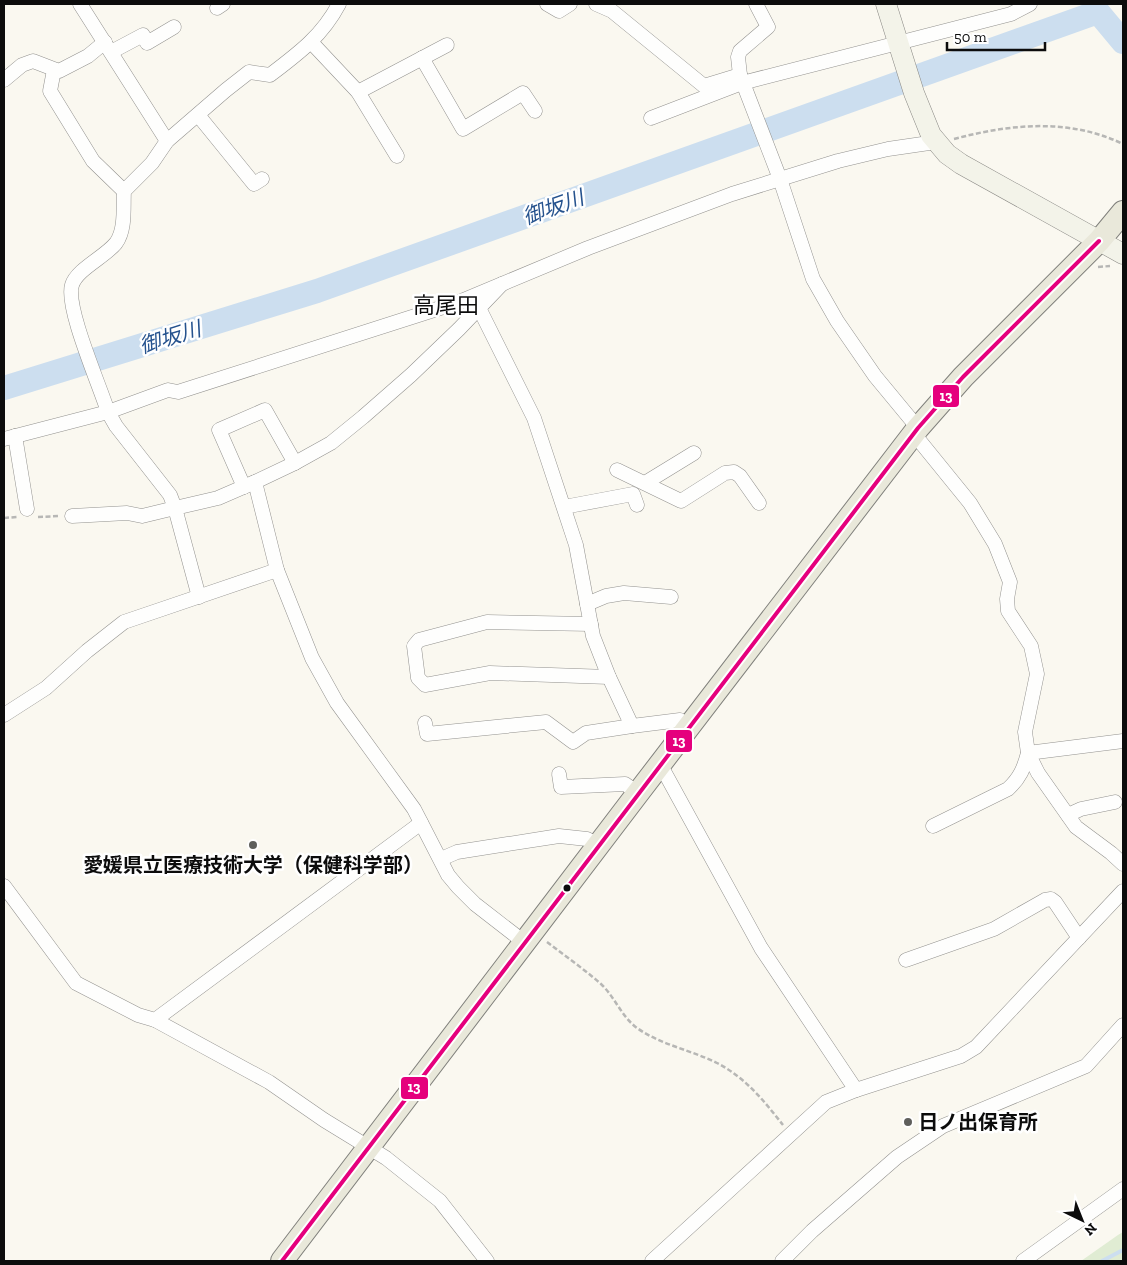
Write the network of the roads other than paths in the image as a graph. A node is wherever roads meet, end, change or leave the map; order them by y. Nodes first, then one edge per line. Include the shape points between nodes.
1 (80, 4) edge
2 (339, 4) edge
3 (547, 4) edge
4 (570, 4) edge
5 (596, 4) edge
6 (756, 4) edge
7 (886, 4) edge
8 (1030, 4) edge
9 (174, 26) dead end
10 (312, 42) junction
11 (900, 44) junction
12 (447, 45) dead end
13 (108, 47) junction
14 (422, 58) junction
15 (54, 70) junction
16 (4, 80) edge
17 (742, 82) junction
18 (358, 92) junction
19 (535, 111) dead end
20 (198, 115) junction
21 (651, 118) dead end
22 (933, 139) junction
23 (167, 141) junction
24 (396, 156) dead end
25 (778, 175) junction
26 (262, 179) dead end
27 (124, 190) junction
28 (1123, 212) edge
29 (1099, 241) junction
30 (1123, 254) edge
31 (502, 284) junction
32 (479, 308) junction
33 (107, 409) junction
34 (916, 431) junction
35 (9, 438) edge
36 (694, 453) dead end
37 (295, 463) junction
38 (617, 470) dead end
39 (641, 481) junction
40 (250, 484) junction
41 (760, 503) dead end
42 (564, 507) junction
43 (176, 508) junction
44 (27, 509) dead end
45 (72, 516) dead end
46 (277, 570) junction
47 (199, 597) junction
48 (672, 597) dead end
49 (587, 604) junction
50 (591, 624) junction
51 (609, 677) junction
52 (4, 716) edge
53 (425, 724) dead end
54 (632, 726) junction
55 (689, 726) junction
56 (1123, 740) edge
57 (1028, 753) junction
58 (660, 764) junction
59 (560, 774) dead end
60 (638, 793) junction
61 (1116, 802) dead end
62 (1068, 815) junction
63 (421, 823) junction
64 (933, 826) dead end
65 (599, 844) junction
66 (441, 859) junction
67 (1123, 864) edge
68 (4, 886) edge
69 (1123, 891) edge
70 (529, 936) junction
71 (1079, 938) junction
72 (906, 960) dead end
73 (155, 1020) junction
74 (1123, 1025) edge
75 (856, 1090) junction
76 (369, 1147) junction
77 (1123, 1189) edge
78 (282, 1261) edge
79 (487, 1261) edge
80 (652, 1261) edge
81 (782, 1261) edge
82 (1022, 1261) edge

1 - 13 street
2 - 10 street via 330,21
3 - 4 street via 559,11
5 - 17 street via 612,10 704,86
6 - 17 street via 768,28 740,51
7 - 11 street
8 - 11 street via 1011,14
9 - 13 street via 148,43 143,36
10 - 18 street
10 - 20 street via 270,75 249,72
11 - 17 street
11 - 22 street via 914,93
12 - 14 street
13 - 15 street via 59,71
13 - 23 street
14 - 18 street
14 - 19 street via 462,129 523,93
15 - 16 street via 33,60
15 - 27 street via 50,91 93,161
17 - 21 street
17 - 25 street
18 - 24 street
20 - 23 street
20 - 26 street via 254,184
22 - 25 street
22 - 29 street via 960,164
23 - 27 street via 152,163
25 - 31 street
25 - 34 street via 813,279 837,321
27 - 33 street via 123,225 117,242 79,274 70,293 75,319
28 - 29 main road
29 - 30 street
29 - 34 main road via 963,376
31 - 32 street
31 - 33 street via 459,302 178,392 168,390
32 - 37 street via 353,426 332,443
32 - 42 street via 534,418
33 - 35 street
33 - 43 street via 116,426 170,495
34 - 55 main road
34 - 57 street via 970,502 995,544 1010,582 1008,611 1031,646 1036,674 1025,732
35 - 44 street
36 - 39 street
37 - 40 street
37 - 40 street via 266,410 220,430
38 - 39 street
39 - 41 street via 681,501 726,473 734,472
39 - 42 street via 635,500
40 - 43 street via 206,501
40 - 46 street
42 - 49 street via 576,545
43 - 45 street via 142,516 127,513
43 - 47 street
46 - 47 street
46 - 63 street via 312,658 337,703
47 - 52 street via 124,622 46,688
48 - 49 street via 624,594 606,596
49 - 50 street
50 - 51 street
50 - 51 street via 487,622 419,640 414,646 418,678 425,685 490,673
51 - 54 street
53 - 54 street via 426,734 546,722 573,742 586,733
54 - 55 street via 680,720
55 - 58 main road
56 - 57 street
57 - 62 street
57 - 64 street via 1024,769 1008,789
58 - 60 main road
58 - 75 street via 761,948
59 - 60 street via 561,787 625,784
60 - 65 main road
61 - 62 street
62 - 67 street via 1076,827
63 - 66 street
63 - 73 street
65 - 66 street via 588,839 559,836 457,852
65 - 70 main road
66 - 70 street via 448,875 475,904
68 - 73 street via 76,983 138,1015
69 - 71 street
70 - 76 main road
71 - 72 street via 1050,899 994,929
71 - 75 street via 976,1047 961,1056
73 - 76 street via 269,1082
74 - 81 street via 1086,1066 943,1126 897,1157
75 - 80 street via 826,1102
76 - 78 main road
76 - 79 street via 440,1201
77 - 82 street

